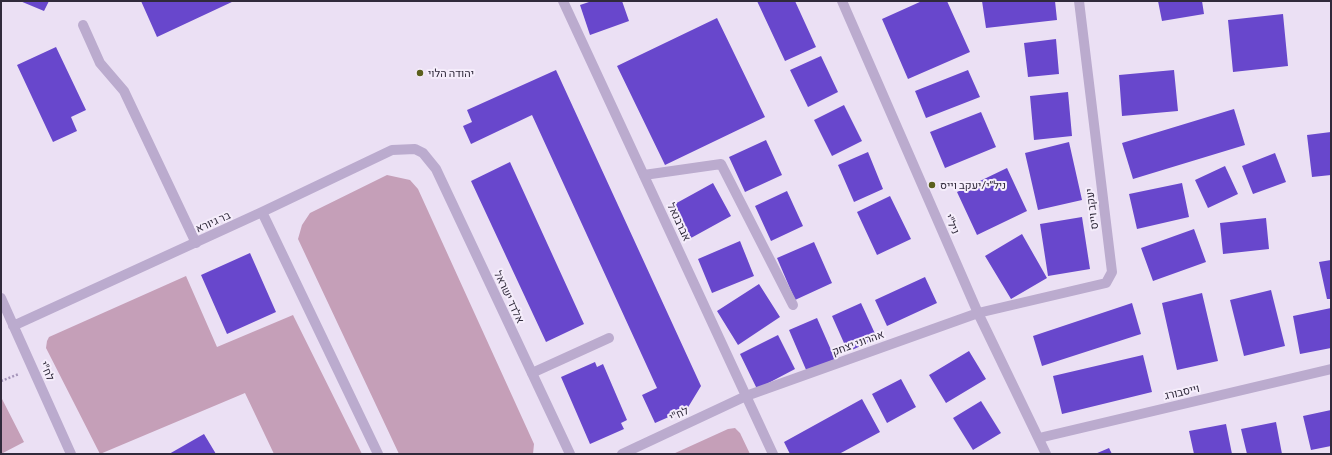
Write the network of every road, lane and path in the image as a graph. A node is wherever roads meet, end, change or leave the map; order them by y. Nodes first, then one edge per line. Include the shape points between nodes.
1 (563, 1) edge
2 (842, 1) edge
3 (1079, 1) edge
4 (83, 26) dead end
5 (423, 153) joint
6 (644, 175) junction
7 (262, 212) junction
8 (196, 242) junction
9 (1, 298) edge
10 (793, 305) dead end
11 (978, 313) junction
12 (13, 326) junction
13 (609, 338) dead end
14 (33, 368) junction
15 (1331, 369) edge
16 (532, 373) junction
17 (1, 381) edge
18 (746, 396) junction
19 (1039, 438) junction
20 (70, 454) edge
21 (378, 454) edge
22 (570, 454) edge
23 (622, 454) edge
24 (773, 454) edge
25 (1046, 454) edge

1 - 6 street, אברבנאל
2 - 11 street, ניל"י
3 - 11 street, יעקב וייס via 1112,272 1106,283
4 - 8 street via 100,63 124,91
5 - 7 street, בר גיורא via 415,149 392,150
5 - 16 street, אלדד ישראל via 436,168
6 - 10 street via 721,164
6 - 18 street, אברבנאל
7 - 8 street, בר גיורא
7 - 21 street
8 - 12 street, בר גיורא
9 - 12 street, לח"י
11 - 18 street, אהרוני יצחק
11 - 19 street, ניל"י
12 - 14 street, לח"י
13 - 16 street
14 - 17 path
14 - 20 street, לח"י
15 - 19 street, וייסבורג
16 - 22 street, אלדד ישראל
18 - 23 street, לח"י
18 - 24 street, אברבנאל
19 - 25 street, ניל"י

